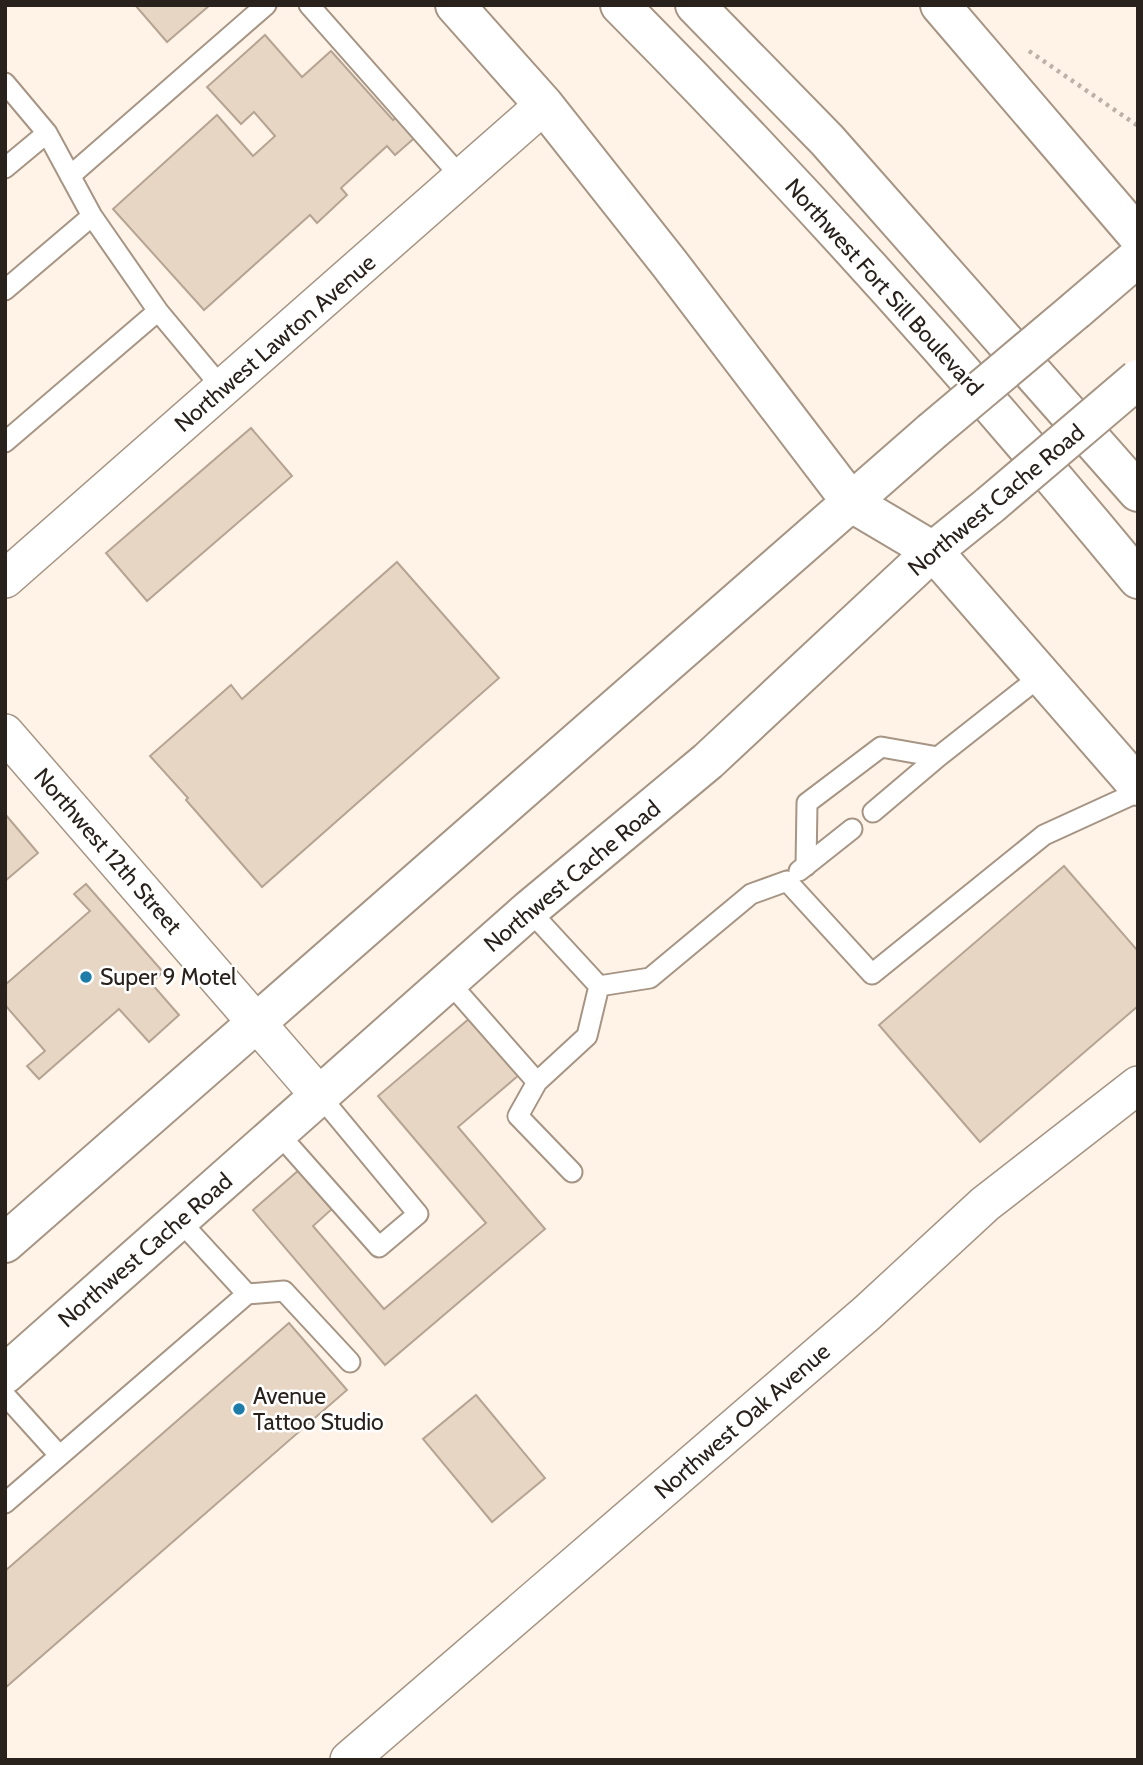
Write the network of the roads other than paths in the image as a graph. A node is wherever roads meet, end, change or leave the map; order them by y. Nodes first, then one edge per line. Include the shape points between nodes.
1 (266, 5) edge
2 (309, 5) edge
3 (456, 5) edge
4 (620, 5) edge
5 (695, 5) edge
6 (940, 5) edge
7 (5, 83) edge
8 (544, 105) junction
9 (47, 133) junction
10 (5, 168) edge
11 (70, 176) junction
12 (462, 178) junction
13 (92, 216) junction
14 (1138, 236) edge
15 (1138, 257) edge
16 (5, 290) edge
17 (158, 311) junction
18 (1138, 379) edge
19 (223, 389) junction
20 (5, 442) edge
21 (1138, 492) edge
22 (852, 502) junction
23 (933, 551) junction
24 (5, 579) edge
25 (1138, 579) edge
26 (1042, 675) junction
27 (5, 733) edge
28 (938, 757) junction
29 (1138, 786) edge
30 (1138, 792) edge
31 (873, 812) dead end
32 (852, 829) dead end
33 (806, 866) junction
34 (787, 881) junction
35 (530, 910) junction
36 (449, 982) junction
37 (599, 986) junction
38 (256, 1022) junction
39 (537, 1082) junction
40 (1138, 1085) edge
41 (320, 1096) junction
42 (278, 1133) junction
43 (572, 1171) dead end
44 (179, 1220) junction
45 (5, 1242) edge
46 (247, 1294) junction
47 (350, 1362) dead end
48 (5, 1374) edge
49 (5, 1395) edge
50 (59, 1455) junction
51 (5, 1503) edge
52 (349, 1760) edge

1 - 11 lane
2 - 12 lane
3 - 8 main road
4 - 25 main road, Northwest Fort Sill Boulevard via 930,335
5 - 21 main road via 827,140
6 - 14 main road
7 - 9 lane
8 - 12 street, Northwest Lawton Avenue
8 - 22 main road
9 - 10 lane
9 - 11 lane
11 - 13 lane
12 - 19 street, Northwest Lawton Avenue
13 - 16 lane
13 - 17 lane
15 - 22 main road, bridge
17 - 19 lane
17 - 20 lane
18 - 23 main road, Northwest Cache Road, bridge
19 - 24 street, Northwest Lawton Avenue
22 - 23 main road
22 - 38 main road
23 - 26 main road
23 - 35 main road, Northwest Cache Road via 708,761
26 - 28 lane
26 - 29 main road
27 - 38 street, Northwest 12th Street
28 - 31 lane
28 - 33 lane via 881,747 807,803
30 - 34 lane via 1044,835 872,974
32 - 33 lane
33 - 34 lane
34 - 37 lane via 751,894 650,978
35 - 36 main road, Northwest Cache Road
35 - 37 lane
36 - 39 lane
36 - 41 main road, Northwest Cache Road
37 - 39 lane via 587,1036
38 - 41 street, Northwest 12th Street
38 - 45 main road
39 - 43 lane via 519,1116
40 - 52 street, Northwest Oak Avenue via 985,1204 846,1331
41 - 42 main road, Northwest Cache Road
41 - 42 lane via 418,1214 379,1247
42 - 44 main road, Northwest Cache Road
44 - 46 lane
44 - 48 main road, Northwest Cache Road
46 - 47 lane via 284,1291
46 - 50 lane
49 - 50 lane
50 - 51 lane

